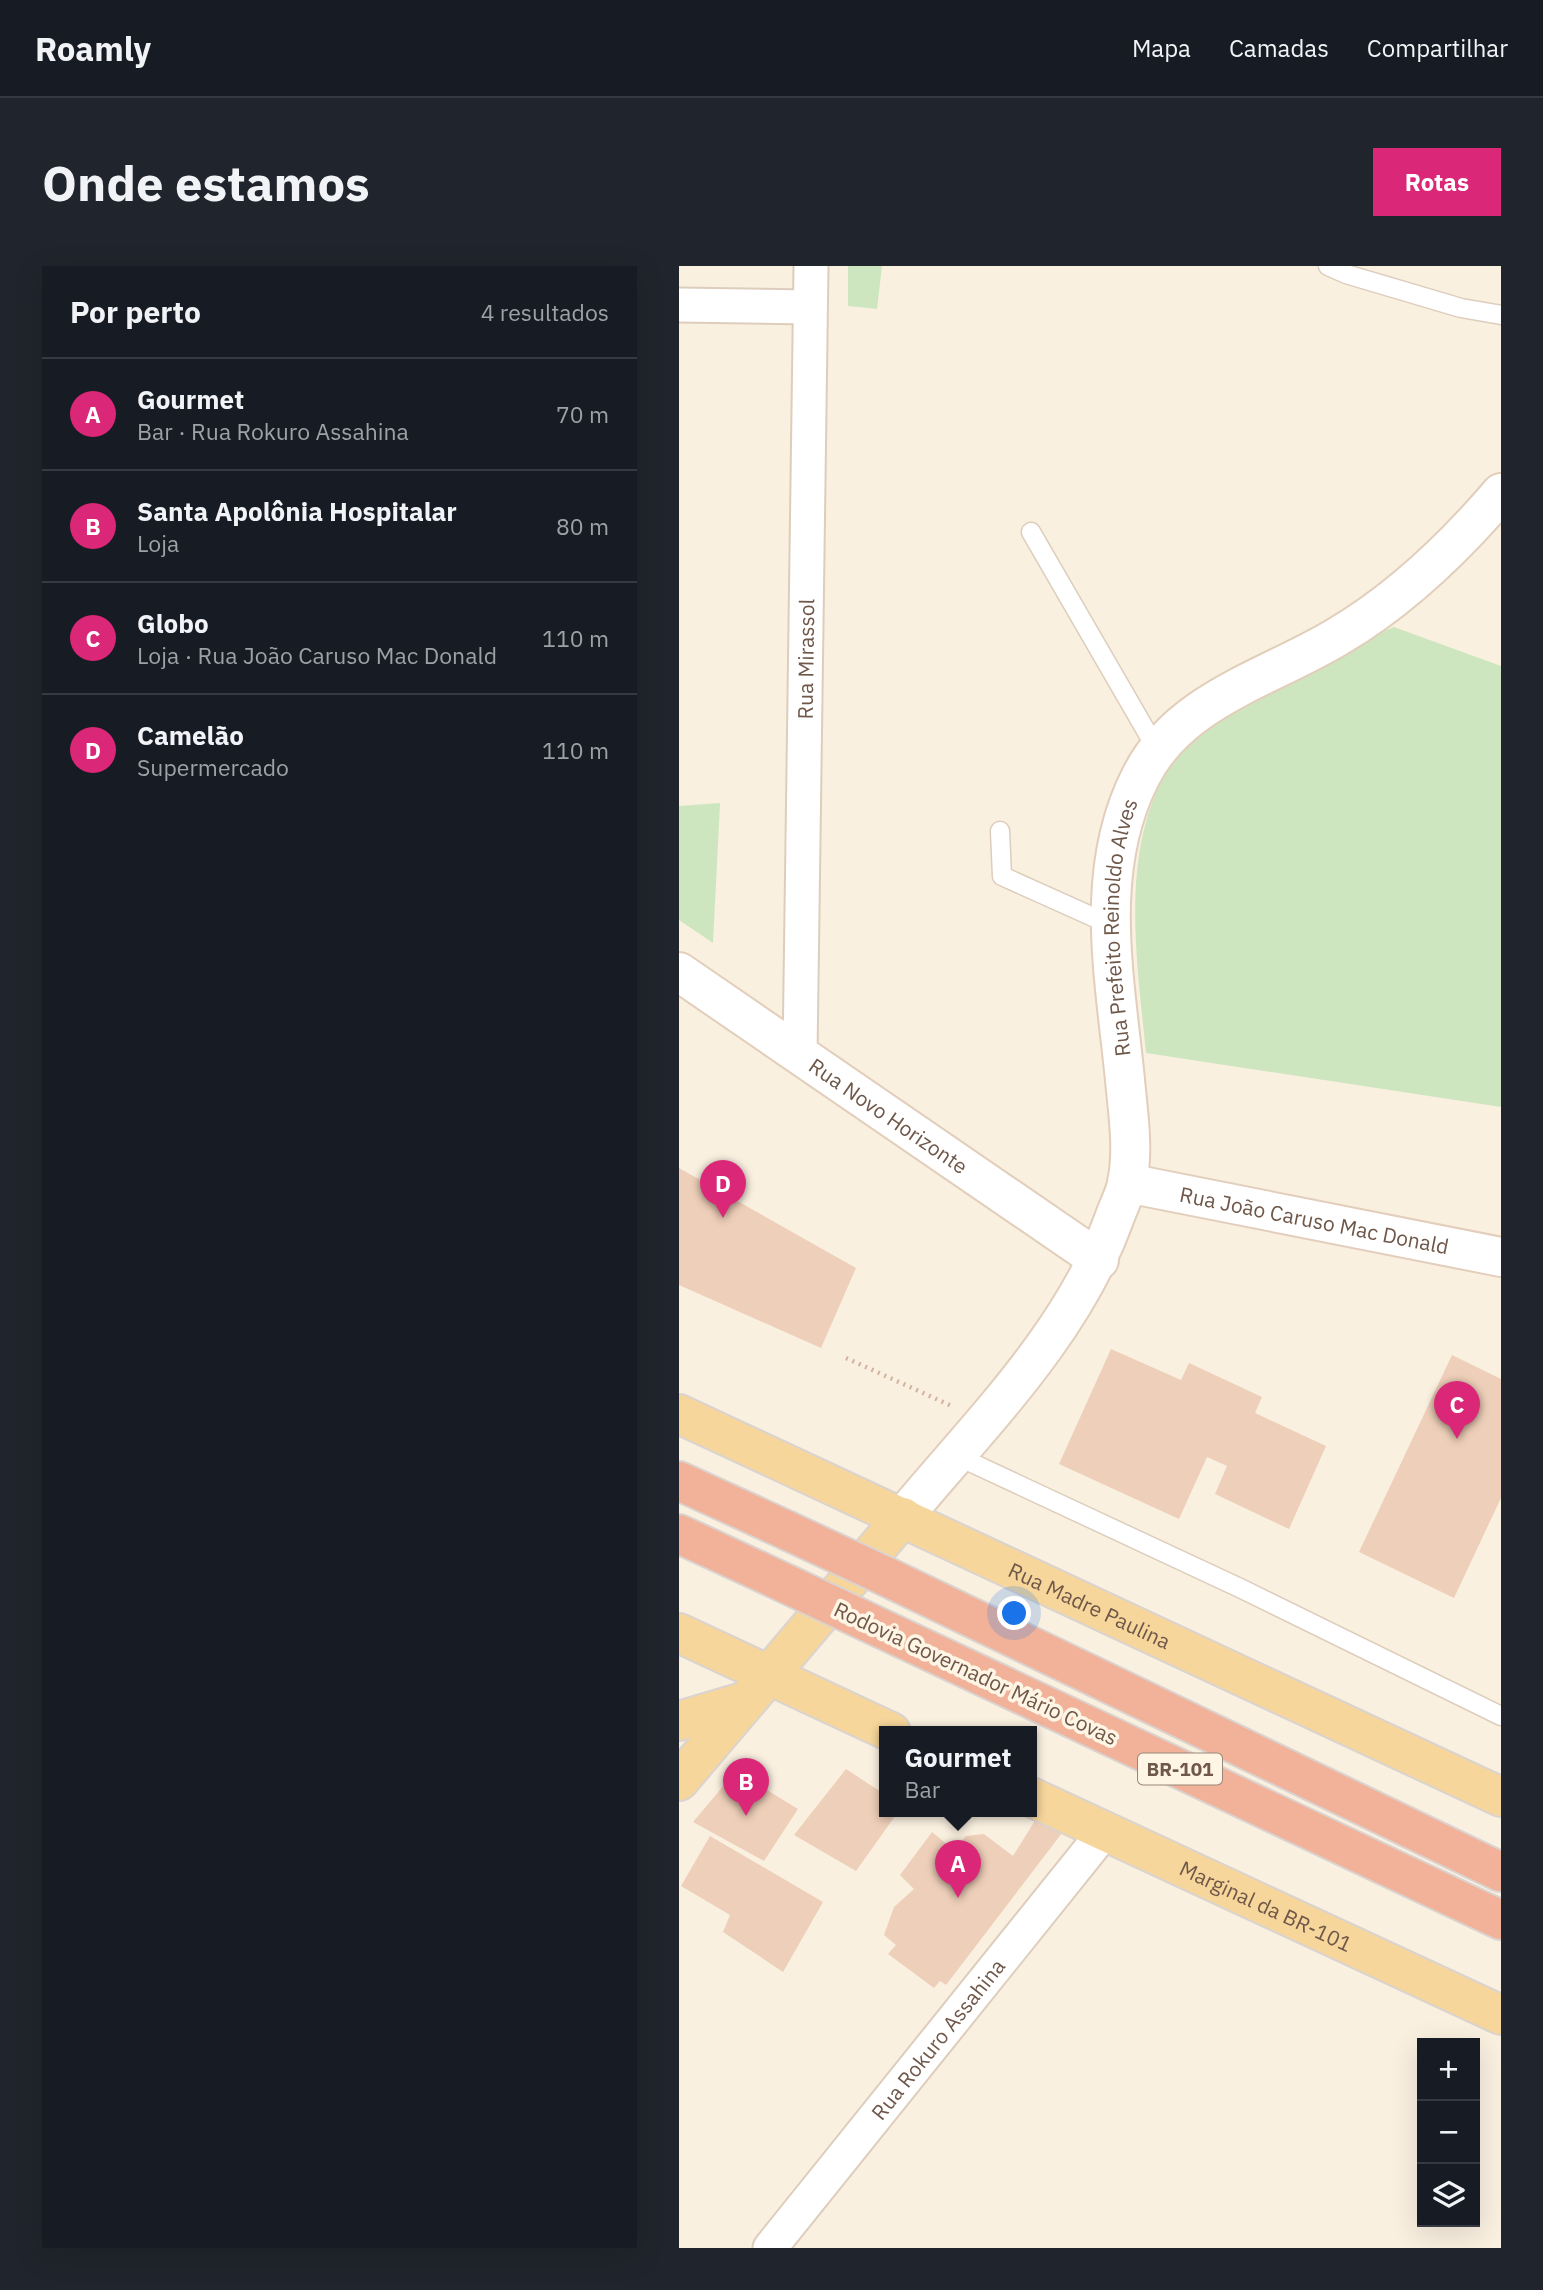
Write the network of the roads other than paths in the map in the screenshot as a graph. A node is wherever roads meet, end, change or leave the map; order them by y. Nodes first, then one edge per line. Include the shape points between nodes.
1 (811, 266) edge
2 (1328, 266) edge
3 (679, 305) edge
4 (809, 307) junction
5 (1501, 315) edge
6 (1501, 493) edge
7 (1031, 531) dead end
8 (1156, 748) junction
9 (1000, 831) dead end
10 (1111, 925) junction
11 (679, 972) edge
12 (800, 1055) junction
13 (1127, 1183) junction
14 (1501, 1257) edge
15 (1099, 1260) junction
16 (679, 1414) edge
17 (954, 1455) junction
18 (679, 1481) edge
19 (903, 1517) junction
20 (679, 1534) edge
21 (811, 1624) junction
22 (679, 1633) edge
23 (757, 1688) junction
24 (828, 1702) junction
25 (1501, 1716) edge
26 (679, 1721) edge
27 (879, 1726) edge
28 (679, 1782) edge
29 (1501, 1797) edge
30 (1037, 1800) edge
31 (1105, 1831) junction
32 (1501, 1872) edge
33 (1501, 1920) edge
34 (1501, 2015) edge
35 (770, 2248) edge

1 - 4 street, Rua Mirassol
2 - 5 lane via 1461,308
3 - 4 street
4 - 12 street, Rua Mirassol
6 - 8 main road, Rua Prefeito Reinoldo Alves via 1468,532 1384,606 1338,637 1187,718
7 - 8 lane
8 - 10 main road, Rua Prefeito Reinoldo Alves via 1121,825 1111,869
9 - 10 lane via 1002,876
10 - 13 main road, Rua Prefeito Reinoldo Alves via 1128,1113
11 - 12 main road, Rua Novo Horizonte
12 - 15 main road, Rua Novo Horizonte
13 - 14 main road, Rua João Caruso Mac Donald
13 - 15 main road, Rua Prefeito Reinoldo Alves
15 - 17 main road, Rua Prefeito Reinoldo Alves via 1071,1311
16 - 19 main road, Rua Madre Paulina
17 - 19 main road, Rua Prefeito Reinoldo Alves
17 - 25 lane
18 - 32 highway, BR-101, bridge
19 - 21 main road
19 - 29 main road, Rua Madre Paulina
20 - 33 highway, Rodovia Governador Mário Covas / BR-101, bridge
21 - 23 main road
21 - 24 main road via 809,1651 815,1678
22 - 23 main road
23 - 24 main road
23 - 26 main road
23 - 28 main road
24 - 27 main road
30 - 31 main road, Marginal da BR-101
31 - 34 main road, Marginal da BR-101
31 - 35 street, Rua Rokuro Assahina

